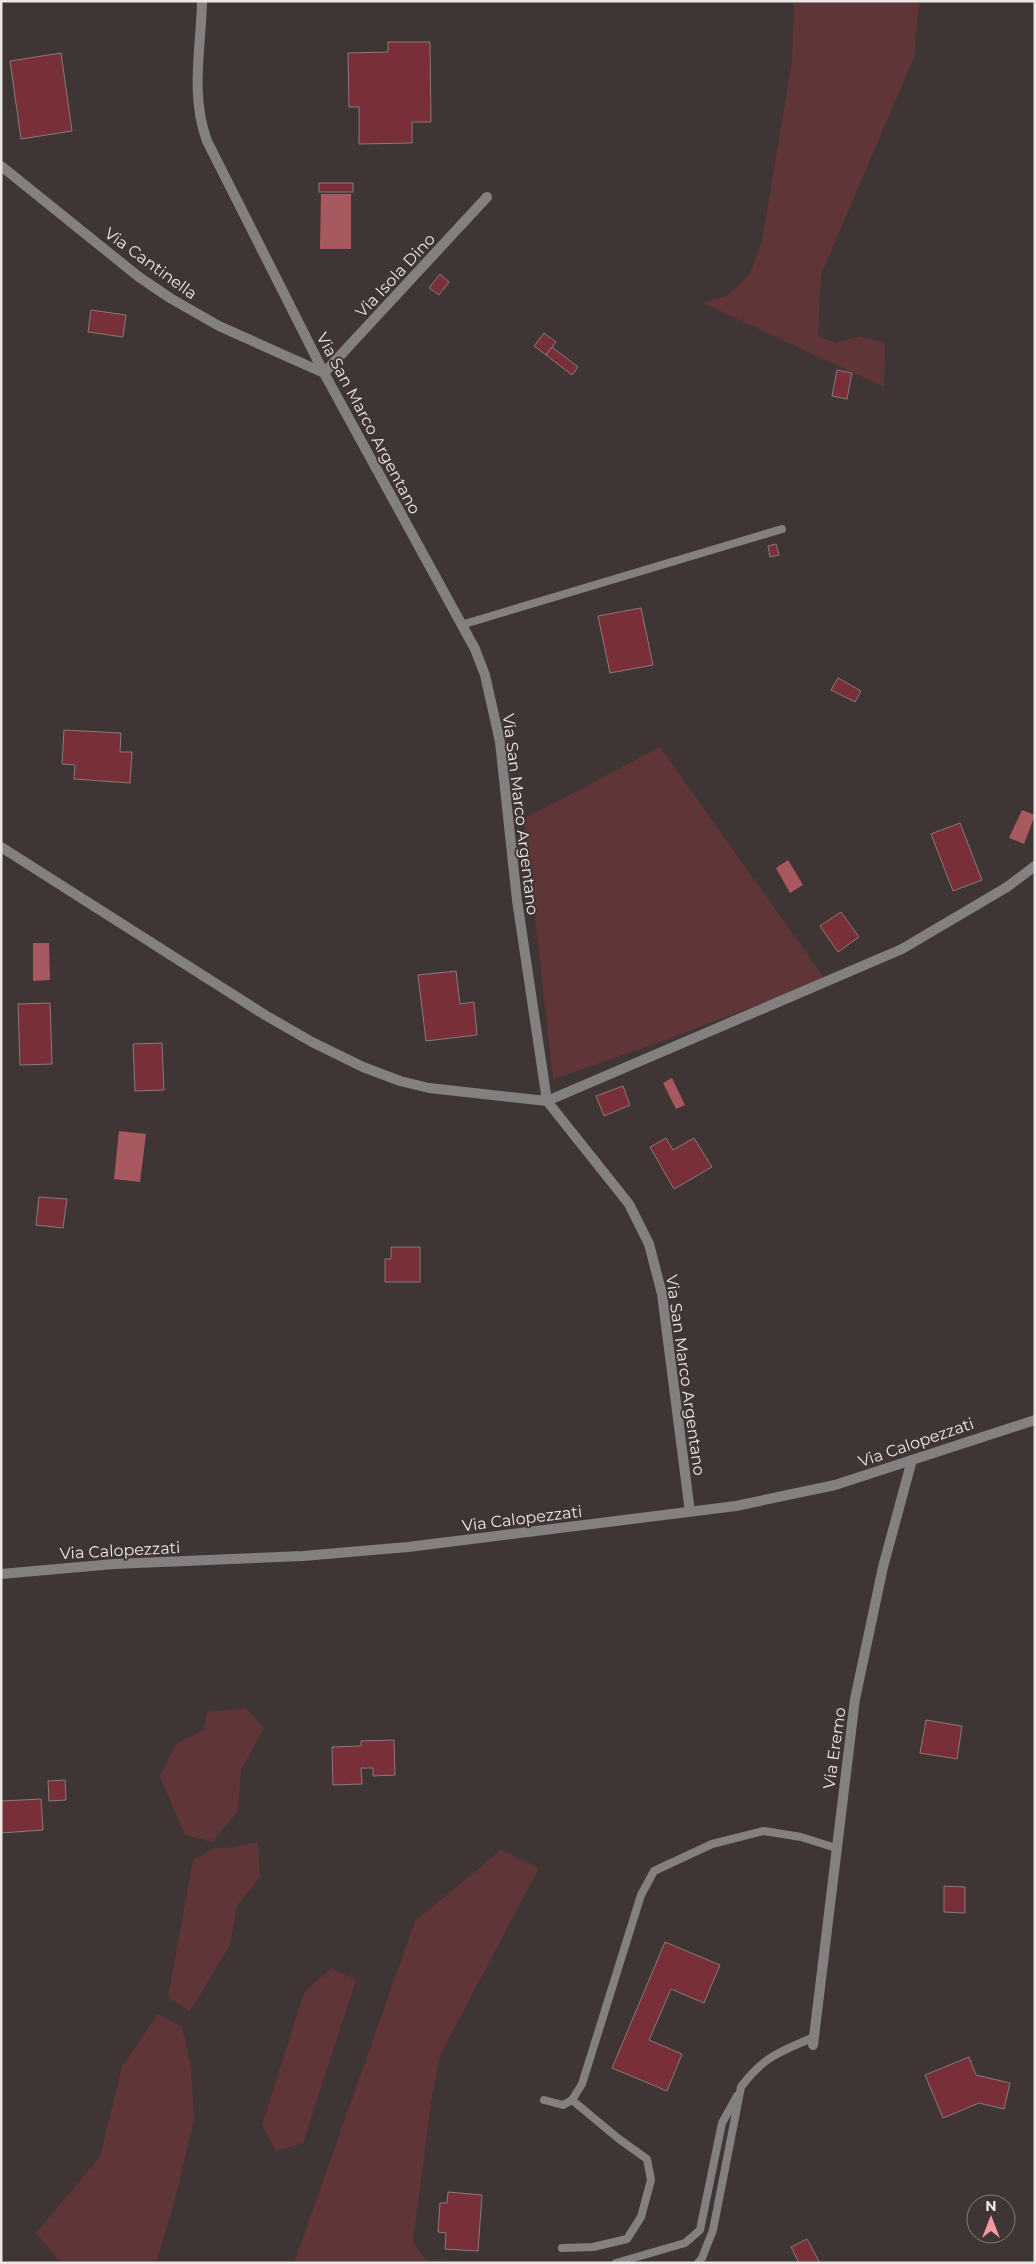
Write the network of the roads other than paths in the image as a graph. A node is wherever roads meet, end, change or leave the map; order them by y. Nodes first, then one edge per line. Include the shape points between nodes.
1 (202, 1) edge
2 (1, 166) edge
3 (487, 197) dead end
4 (324, 373) junction
5 (782, 529) dead end
6 (461, 625) junction
7 (1, 847) edge
8 (1035, 866) edge
9 (547, 1101) junction
10 (1035, 1420) edge
11 (912, 1460) junction
12 (690, 1512) junction
13 (1, 1574) edge
14 (836, 1848) junction
15 (813, 2041) joint
16 (741, 2087) junction
17 (544, 2100) dead end
18 (572, 2100) junction
19 (562, 2248) dead end
20 (616, 2263) edge
21 (698, 2263) edge

1 - 4 street, Via San Marco Argentano via 196,86 204,133
2 - 4 street, Via Cantinella via 139,277 170,298 219,326
3 - 4 street, Via Isola Dino
4 - 6 street, Via San Marco Argentano
5 - 6 lane
6 - 9 street, Via San Marco Argentano via 485,675 500,742 517,900
7 - 9 street via 265,1015 363,1067 429,1088
8 - 9 street via 1007,887 902,949
9 - 12 street, Via San Marco Argentano via 629,1204 649,1244 662,1294
10 - 11 street, Via Calopezzati
11 - 12 street, Via Calopezzati via 802,1493
11 - 14 street, Via Eremo via 883,1567 859,1682
12 - 13 street, Via Calopezzati via 408,1547
14 - 15 street, Via Eremo
14 - 18 lane via 801,1837 764,1831 712,1844 654,1871 641,1895 582,2084
15 - 16 lane via 772,2056 755,2069
16 - 20 lane via 722,2123 700,2230 685,2242
16 - 21 lane via 713,2230
17 - 18 lane via 562,2105
18 - 19 lane via 647,2159 651,2180 641,2217 627,2239

